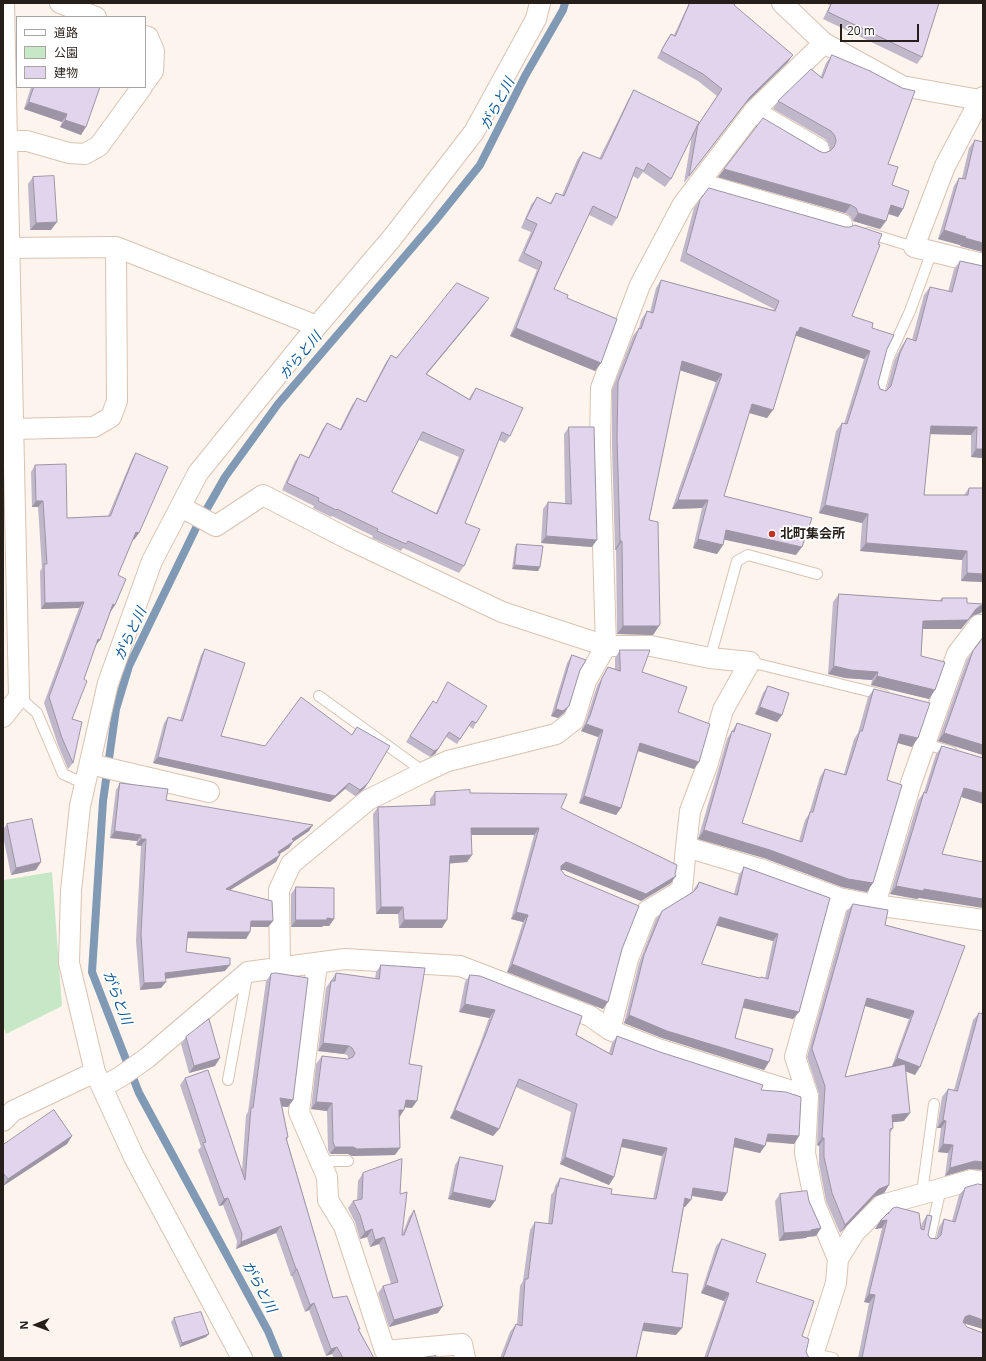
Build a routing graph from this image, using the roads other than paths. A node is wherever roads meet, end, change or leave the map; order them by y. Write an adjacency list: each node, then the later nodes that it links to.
1 (4, 3): 12 (street)
2 (60, 3): 5 (street)
3 (540, 3): 20 (street)
4 (782, 3): 7 (street)
5 (93, 16)
6 (146, 36): 8 (street)
7 (824, 43): 10 (street); 11 (street)
8 (146, 81)
9 (141, 88): 12 (street)
10 (982, 98): 18 (street)
11 (754, 110): 13 (street); 14 (street)
12 (7, 141): 17 (street)
13 (819, 149)
14 (699, 183): 15 (street); 26 (street)
15 (849, 226): 18 (lane)
16 (116, 247): 17 (street); 20 (street); 22 (street)
17 (6, 248): 22 (street)
18 (923, 249): 19 (street); 21 (lane)
19 (983, 264)
20 (317, 326): 23 (street)
21 (879, 393)
22 (13, 429): 30 (street)
23 (194, 514): 26 (street); 35 (street)
24 (817, 574): 27 (lane)
25 (983, 625): 33 (street)
26 (606, 646): 27 (street); 36 (street)
27 (710, 658): 28 (street)
28 (750, 662): 31 (lane); 39 (street)
29 (319, 696): 36 (lane)
30 (19, 697): 32 (street); 37 (lane)
31 (893, 697)
32 (3, 718)
33 (926, 744): 34 (lane); 41 (street)
34 (962, 755)
35 (90, 764): 37 (street); 38 (street)
36 (424, 772): 44 (street)
37 (85, 784): 47 (street)
38 (209, 792)
39 (686, 848): 40 (street); 46 (street)
40 (839, 898): 41 (street); 49 (street)
41 (875, 905): 42 (street)
42 (983, 920)
43 (317, 963): 44 (street); 46 (street); 52 (street)
44 (280, 968): 45 (street)
45 (248, 972): 47 (street); 48 (lane)
46 (610, 1030): 49 (street)
47 (99, 1080): 51 (street); 60 (street)
48 (228, 1080)
49 (808, 1096): 57 (street)
50 (934, 1104): 55 (lane)
51 (3, 1121)
52 (320, 1161): 53 (lane); 58 (street)
53 (348, 1161)
54 (983, 1182): 55 (street)
55 (932, 1191): 56 (lane); 57 (street)
56 (929, 1241)
57 (838, 1260): 59 (street)
58 (385, 1355): 61 (street)
59 (820, 1357)
60 (242, 1358)
61 (464, 1358)

